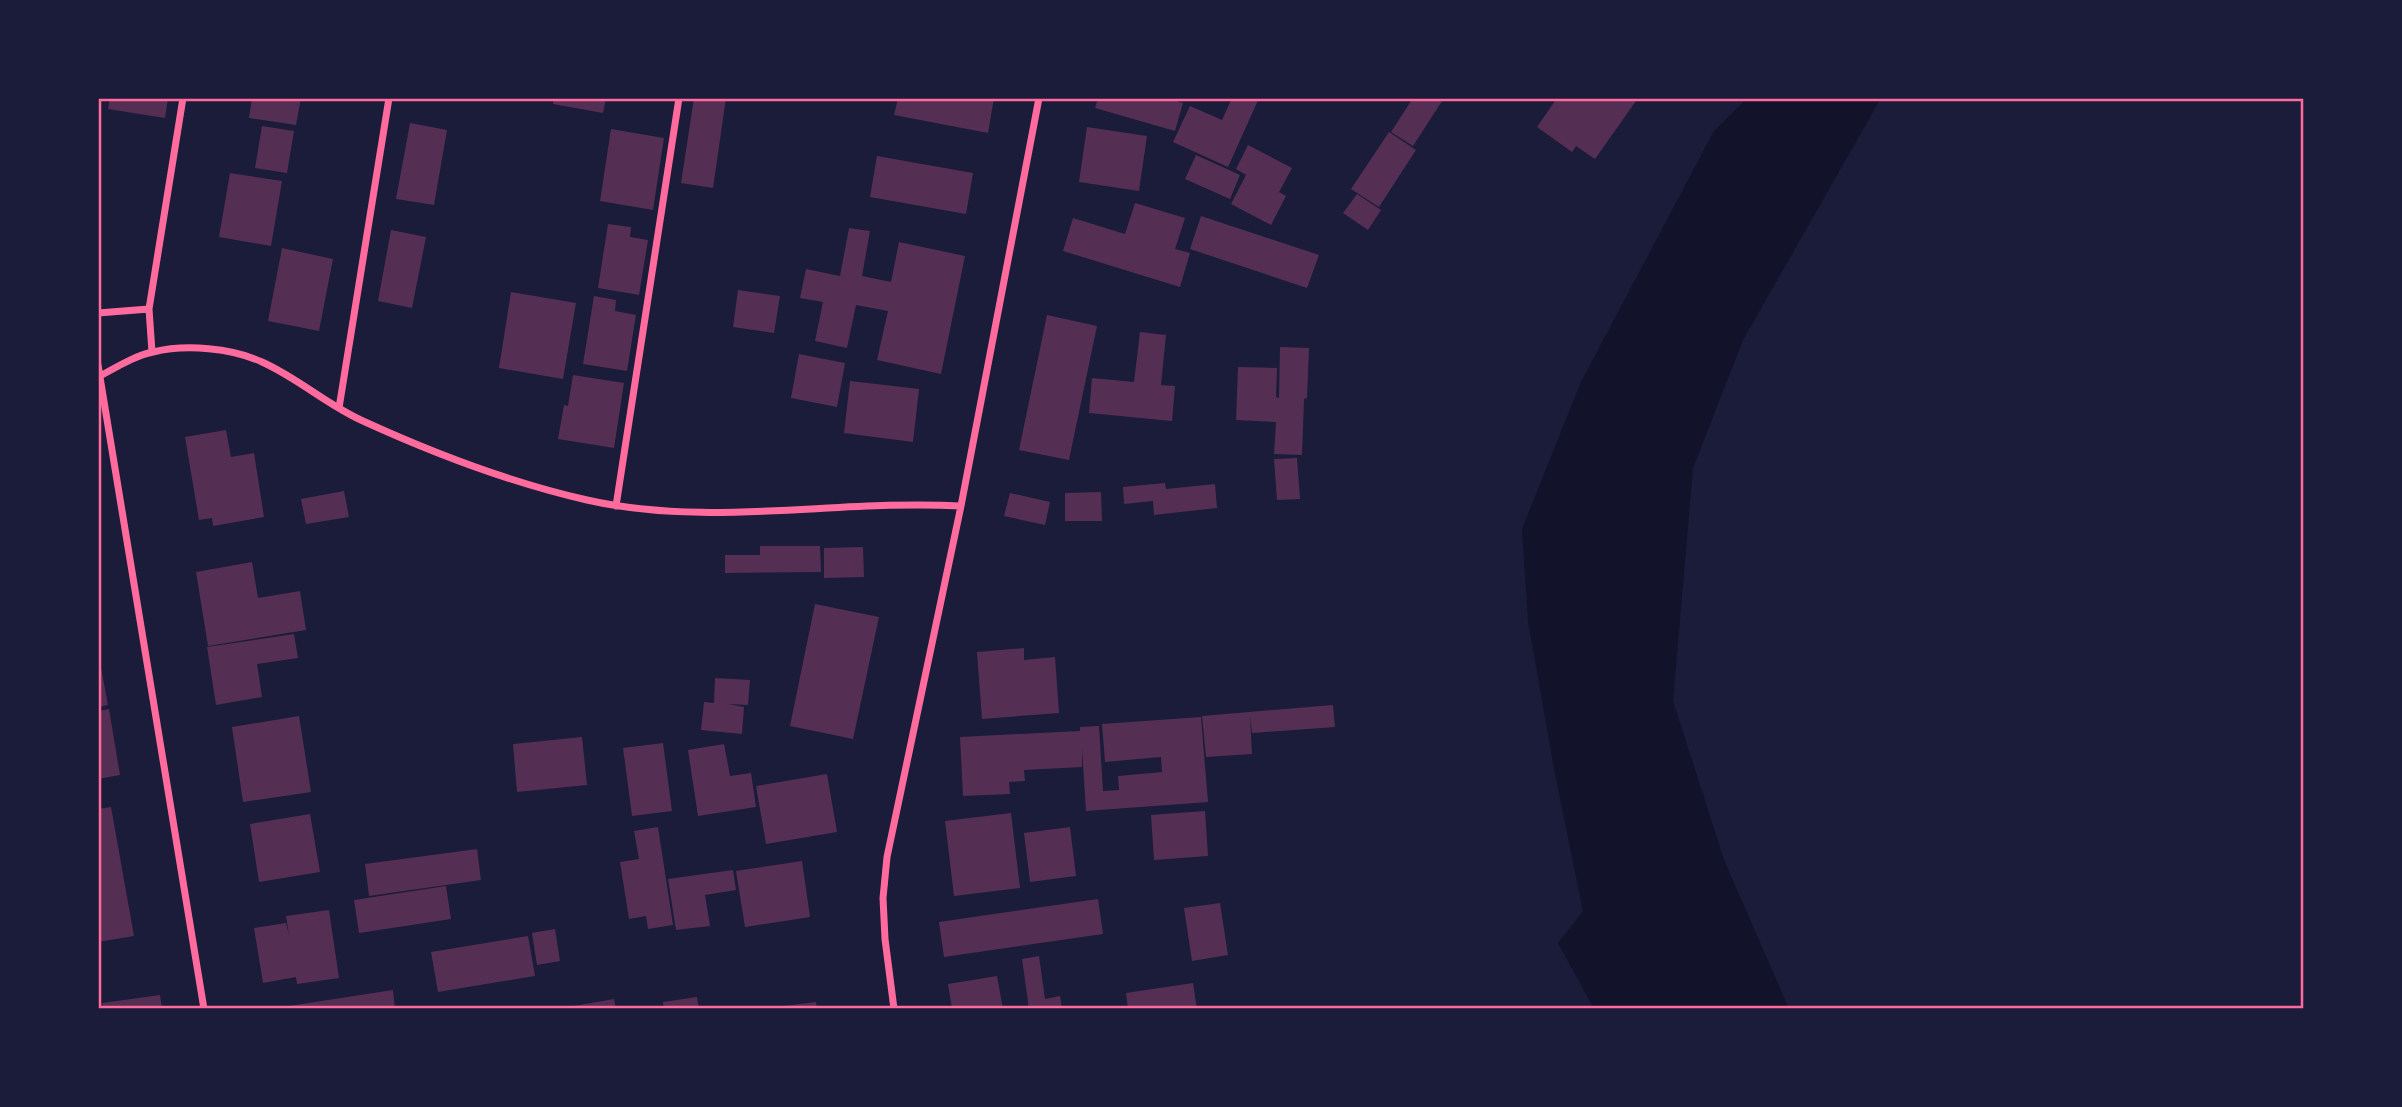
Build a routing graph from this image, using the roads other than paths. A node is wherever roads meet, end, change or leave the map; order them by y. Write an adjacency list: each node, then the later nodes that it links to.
1 (183, 98): 5 (street)
2 (389, 98): 10 (street)
3 (679, 98): 11 (street)
4 (1039, 98): 12 (street)
5 (149, 309): 6 (street); 7 (street)
6 (98, 313)
7 (152, 352): 9 (street); 10 (street)
8 (98, 365): 9 (street)
9 (100, 376): 13 (street)
10 (339, 408): 11 (street)
11 (616, 506): 12 (street)
12 (961, 506): 14 (street)
13 (204, 1009)
14 (894, 1009)

